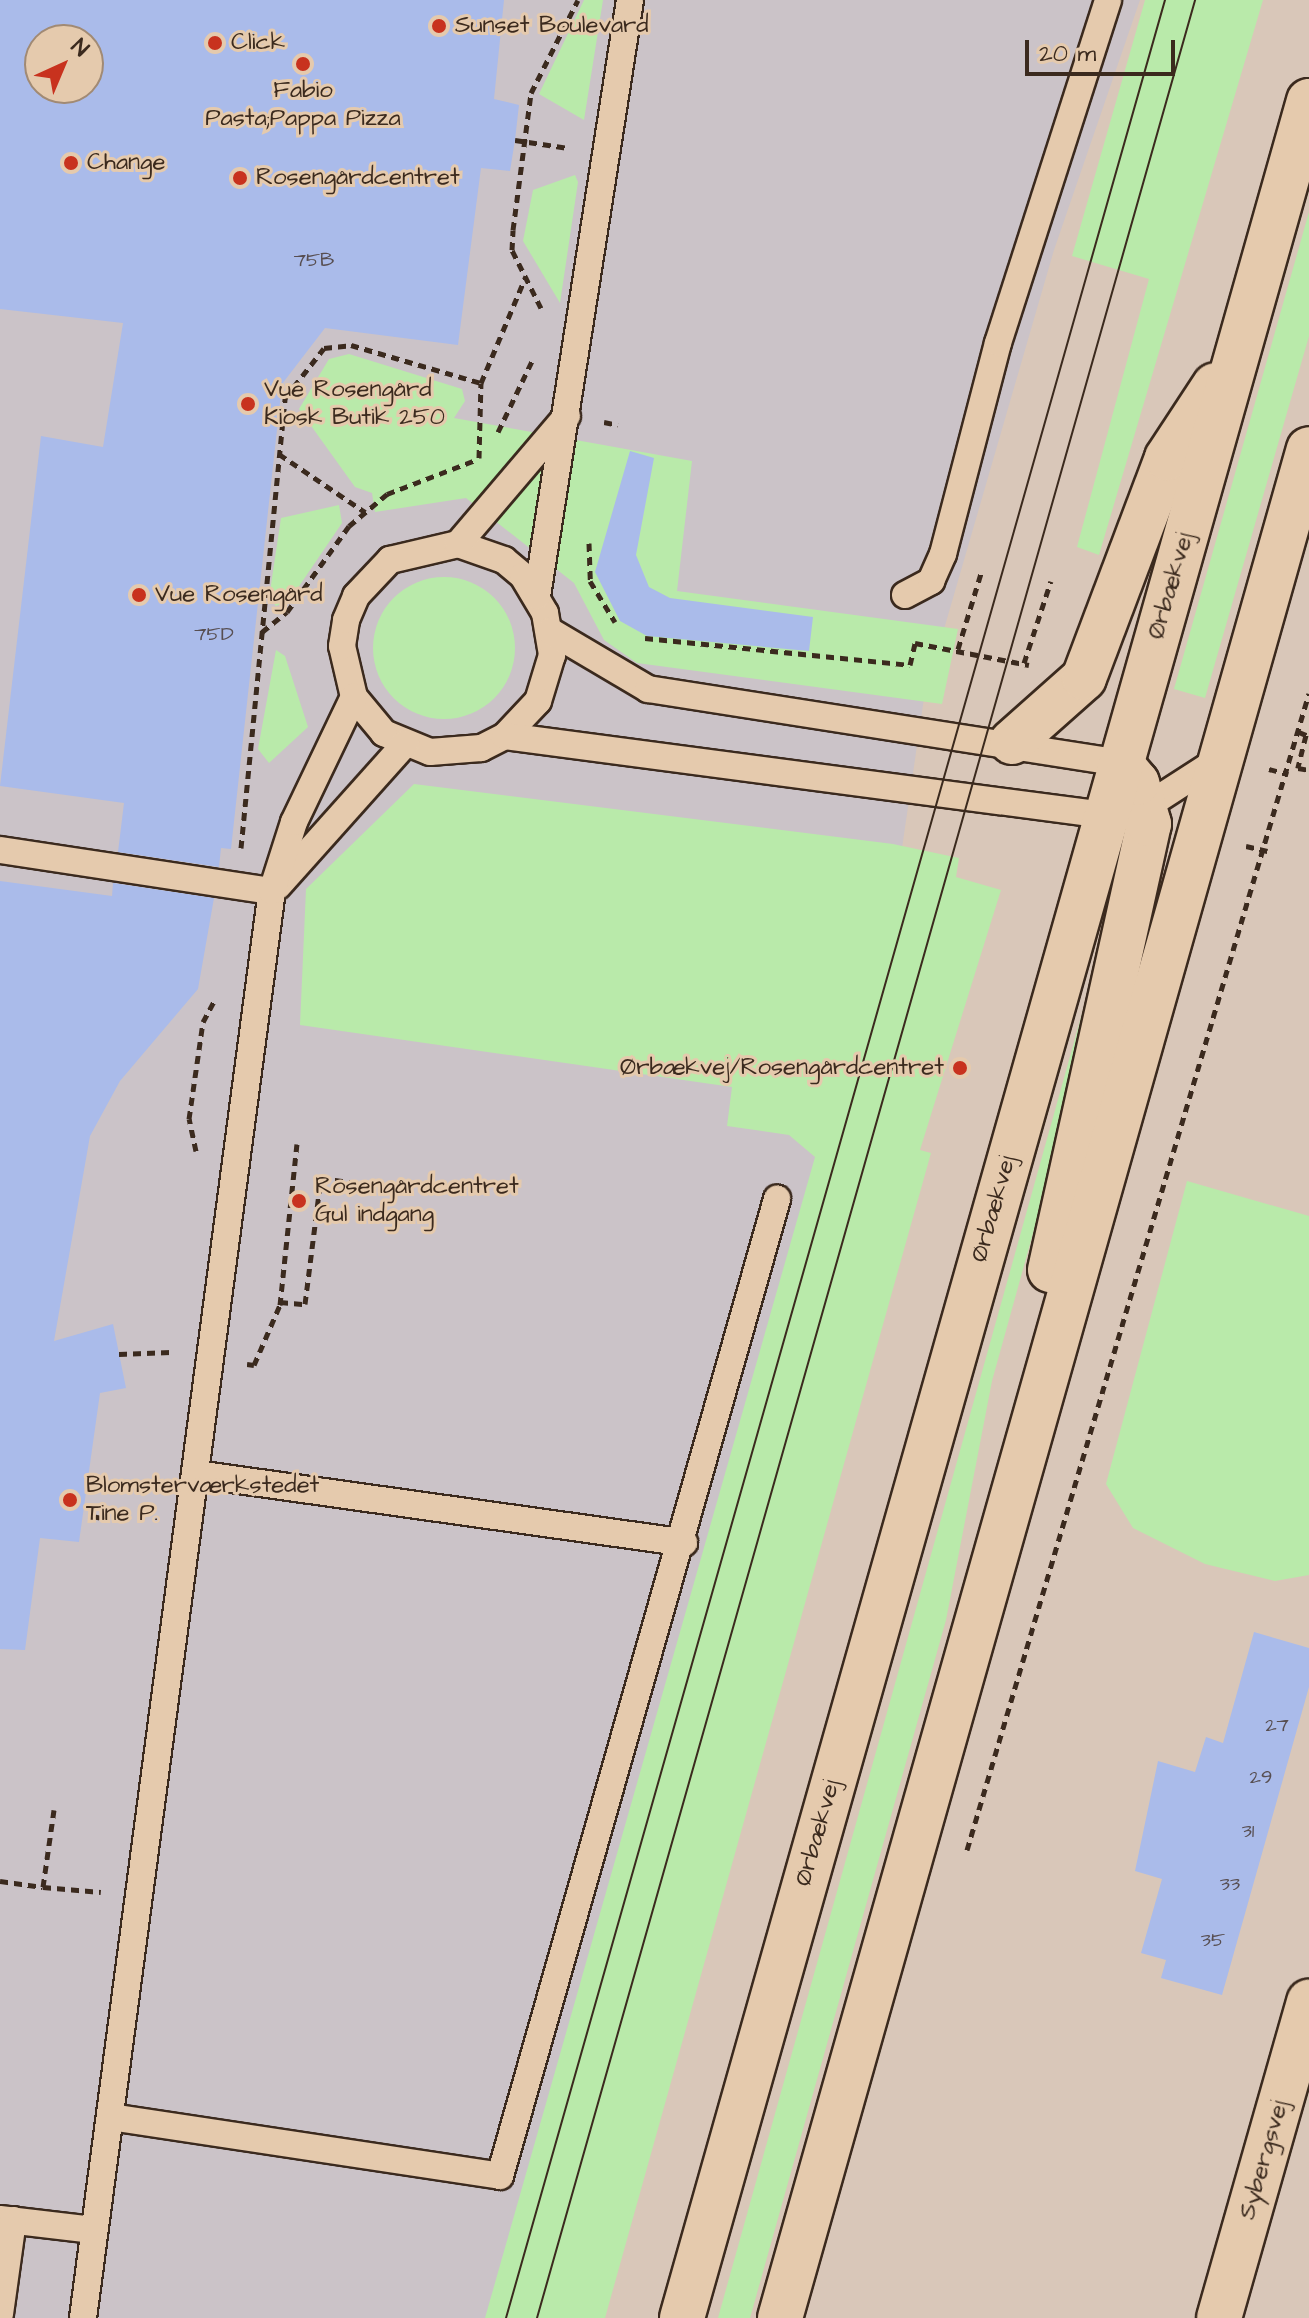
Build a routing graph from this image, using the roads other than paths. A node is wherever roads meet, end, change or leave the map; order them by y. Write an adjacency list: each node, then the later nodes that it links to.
1 (630, 0): 5 (lane)
2 (1108, 0): 8 (lane)
3 (1309, 101): 4 (main road, Ørbækvej)
4 (1241, 347): 13 (main road); 16 (main road, Ørbækvej)
5 (567, 416): 7 (lane); 9 (lane)
6 (1309, 449): 15 (main road)
7 (458, 544): 9 (lane); 11 (lane)
8 (905, 595)
9 (537, 596): 10 (lane)
10 (550, 631): 12 (lane); 13 (lane)
11 (354, 697): 14 (lane); 20 (lane)
12 (505, 736): 14 (lane); 18 (lane)
13 (1012, 742): 16 (lane)
14 (405, 744): 20 (lane)
15 (1221, 757): 17 (lane); 24 (main road)
16 (1120, 763): 17 (main road); 18 (main road, Ørbækvej)
17 (1147, 806): 18 (lane); 24 (main road)
18 (1104, 815): 32 (main road, Ørbækvej)
19 (0, 850): 20 (lane)
20 (272, 891): 22 (lane)
21 (777, 1199): 23 (lane)
22 (196, 1474): 23 (lane); 27 (lane)
23 (684, 1543): 27 (lane)
24 (996, 1559): 33 (main road)
25 (1309, 2002): 26 (main road, Sybergsvej)
26 (1300, 2072): 34 (main road, Sybergsvej)
27 (111, 2117): 29 (lane)
28 (6, 2219): 29 (lane); 30 (lane)
29 (93, 2230): 31 (lane)
30 (0, 2314)
31 (83, 2318)
32 (682, 2318)
33 (780, 2318)
34 (1219, 2318)

